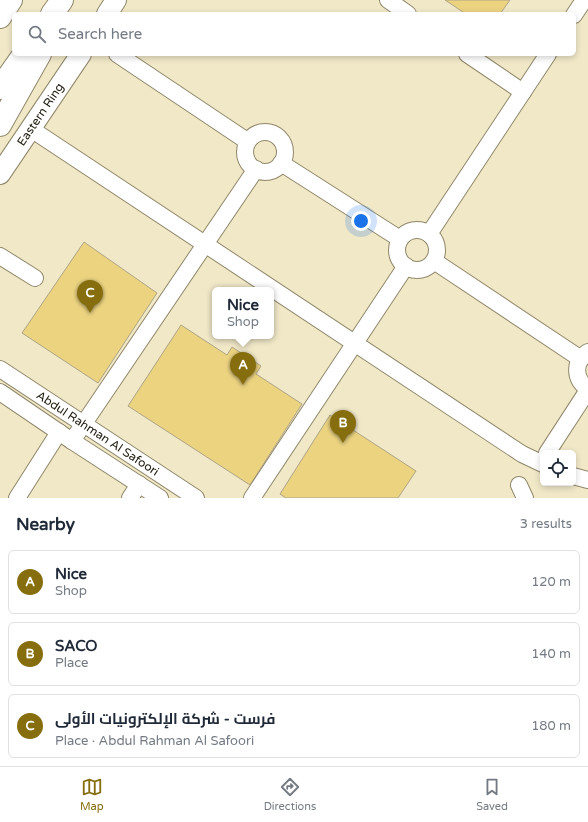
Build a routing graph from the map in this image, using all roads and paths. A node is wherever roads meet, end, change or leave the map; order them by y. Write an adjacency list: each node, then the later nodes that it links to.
1 (6, 0): 8 (highway)
2 (11, 0): 14 (highway)
3 (62, 0): 9 (highway)
4 (68, 0): 10 (highway)
5 (116, 0): 11 (main road)
6 (388, 0): 12 (street)
7 (584, 0): 13 (street)
8 (0, 7)
9 (53, 12)
10 (62, 12)
11 (108, 12)
12 (405, 12)
13 (576, 12)
14 (0, 17)
15 (23, 56): 21 (highway)
16 (39, 56): 23 (highway)
17 (80, 56): 24 (main road, Eastern Ring)
18 (120, 56): 25 (street)
19 (470, 56): 22 (street)
20 (547, 56): 22 (street)
21 (0, 88)
22 (523, 92): 29 (street)
23 (0, 125)
24 (31, 130): 28 (main road, Eastern Ring); 31 (street)
25 (247, 142): 26 (street); 27 (street)
26 (281, 163): 27 (street); 30 (street)
27 (256, 170): 31 (street)
28 (0, 174)
29 (429, 234): 30 (street); 33 (street)
30 (400, 239): 34 (street)
31 (205, 245): 36 (street); 43 (street)
32 (0, 256): 35 (street)
33 (434, 260): 34 (street); 39 (street)
34 (406, 266): 38 (street)
35 (35, 278)
36 (269, 287)
37 (274, 290): 38 (street)
38 (355, 343): 47 (street); 55 (street)
39 (584, 356): 41 (street)
40 (0, 369): 43 (street, Abdul Rahman Al Safoori)
41 (588, 389): 46 (street)
42 (0, 392): 44 (street, Abdul Rahman Al Safoori)
43 (84, 424): 45 (street); 54 (street, Abdul Rahman Al Safoori)
44 (59, 432): 45 (street, Abdul Rahman Al Safoori); 51 (street)
45 (72, 441): 50 (street, Abdul Rahman Al Safoori)
46 (549, 450)
47 (540, 459)
48 (576, 477): 49 (street)
49 (588, 480)
50 (139, 484): 52 (street); 53 (street, Abdul Rahman Al Safoori)
51 (17, 498)
52 (130, 498)
53 (160, 498)
54 (196, 498)
55 (252, 498)

